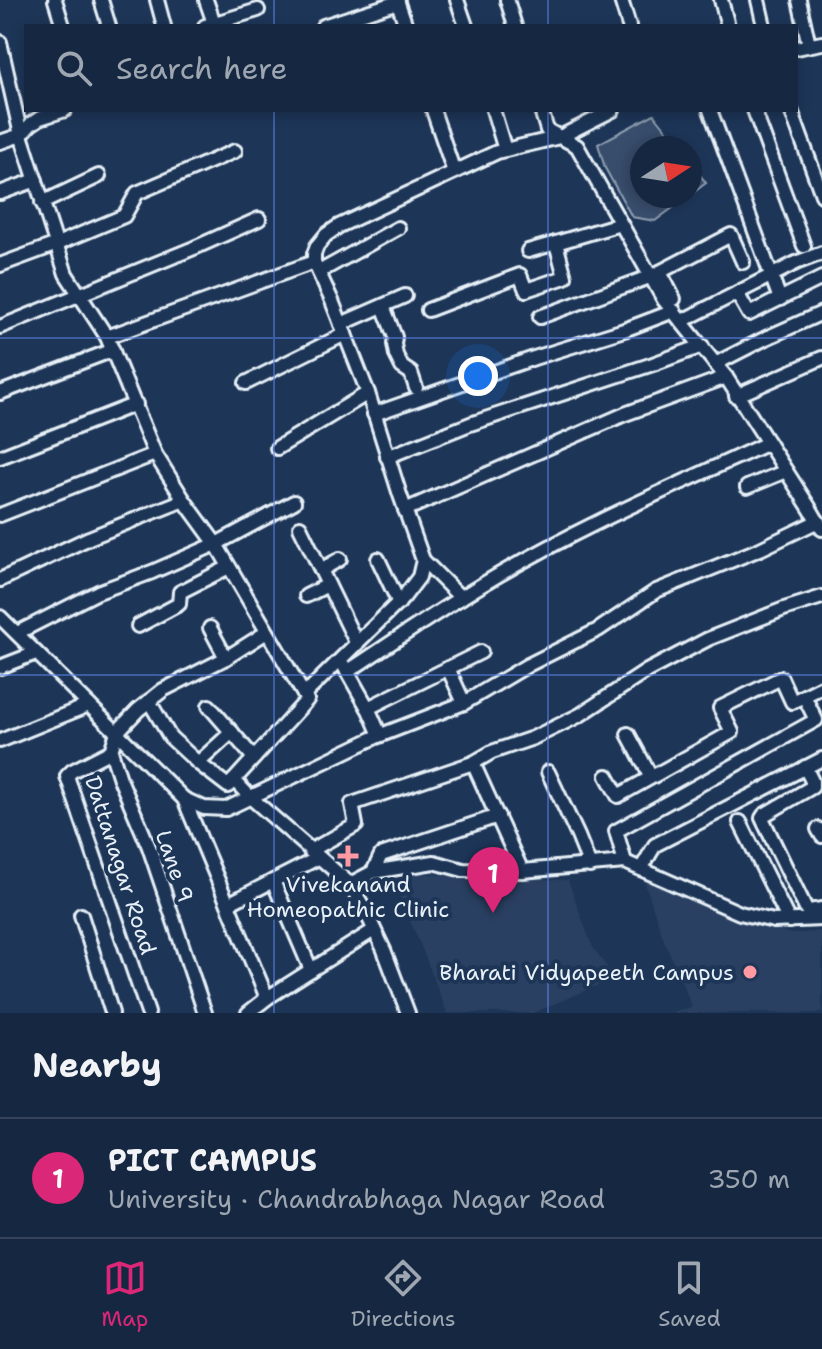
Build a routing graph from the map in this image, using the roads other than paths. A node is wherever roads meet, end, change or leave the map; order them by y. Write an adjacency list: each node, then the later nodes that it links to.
1 (55, 0): 13 (street)
2 (101, 0): 14 (street)
3 (157, 0): 15 (street)
4 (206, 0): 16 (street)
5 (457, 0): 20 (street)
6 (507, 0): 21 (street)
7 (621, 0): 22 (street)
8 (721, 0): 23 (street)
9 (758, 0): 24 (street)
10 (799, 0): 26 (street)
11 (398, 1): 18 (street); 19 (street)
12 (258, 10): 17 (street)
13 (62, 24)
14 (108, 24)
15 (163, 24)
16 (210, 24)
17 (213, 24)
18 (329, 24)
19 (405, 24)
20 (465, 24)
21 (514, 24)
22 (628, 24)
23 (727, 24)
24 (764, 24)
25 (0, 42): 35 (street)
26 (809, 45)
27 (59, 112): 35 (street)
28 (434, 112): 40 (street)
29 (494, 112): 38 (street)
30 (542, 112): 36 (street)
31 (609, 112): 36 (street)
32 (711, 112): 58 (street)
33 (755, 112): 51 (street)
34 (792, 112): 44 (street)
35 (21, 135): 37 (street); 42 (street)
36 (560, 137): 38 (street); 47 (street)
37 (0, 142)
38 (505, 150): 40 (street)
39 (235, 151): 50 (street)
40 (454, 172): 56 (street)
41 (99, 176): 45 (street)
42 (36, 180): 43 (street); 45 (street)
43 (0, 193)
44 (822, 195)
45 (42, 203): 50 (street)
46 (259, 219): 61 (street)
47 (620, 224): 49 (street); 57 (street)
48 (398, 228): 56 (street)
49 (556, 243): 52 (street); 65 (street)
50 (57, 244): 55 (street); 61 (street)
51 (804, 246)
52 (528, 251)
53 (822, 253): 58 (street)
54 (743, 262): 57 (street)
55 (0, 265)
56 (316, 267): 70 (street); 71 (street)
57 (656, 274): 66 (street); 68 (street)
58 (772, 275): 60 (street); 63 (street)
59 (822, 278): 63 (street)
60 (737, 293): 63 (street); 66 (street)
61 (80, 294): 69 (street); 71 (street)
62 (405, 296): 64 (street)
63 (780, 299)
64 (383, 306): 70 (street); 78 (street)
65 (428, 310)
66 (676, 310): 72 (street); 83 (street)
67 (822, 313): 75 (street)
68 (540, 317)
69 (0, 327)
70 (343, 329): 77 (street); 80 (street)
71 (107, 337): 73 (street)
72 (702, 346): 75 (street); 88 (street)
73 (113, 350): 79 (street); 82 (street)
74 (822, 358): 81 (street)
75 (715, 364): 76 (street)
76 (726, 377): 81 (street); 93 (street)
77 (246, 383)
78 (416, 388)
79 (0, 393)
80 (368, 393): 83 (street); 85 (street)
81 (736, 396): 84 (street)
82 (136, 404): 86 (street); 87 (street)
83 (374, 414): 88 (street)
84 (768, 443): 89 (street); 107 (street)
85 (277, 448)
86 (155, 454): 91 (street); 94 (street)
87 (0, 457)
88 (387, 457): 93 (street)
89 (786, 471): 90 (street); 95 (street)
90 (747, 487)
91 (184, 500): 97 (street); 103 (street)
92 (294, 502): 97 (street)
93 (405, 510): 100 (street)
94 (0, 515)
95 (820, 525): 125 (street)
96 (300, 527): 102 (street)
97 (216, 544): 101 (street); 113 (street)
98 (340, 559): 102 (street)
99 (378, 559): 108 (street)
100 (423, 560): 107 (street); 108 (street)
101 (229, 567): 110 (street); 112 (street)
102 (321, 570): 104 (street)
103 (0, 580)
104 (328, 585): 105 (street); 114 (street)
105 (306, 596)
106 (822, 597): 139 (street)
107 (461, 598): 118 (street)
108 (399, 603): 114 (street)
109 (0, 617): 113 (street)
110 (138, 626)
111 (210, 628): 117 (street)
112 (267, 632): 117 (street); 122 (street)
113 (17, 633): 116 (street)
114 (357, 644): 118 (street)
115 (481, 652): 120 (street)
116 (36, 653): 119 (street); 126 (street)
117 (226, 658): 124 (street)
118 (344, 666): 122 (street); 128 (street)
119 (0, 667)
120 (448, 668): 125 (street); 128 (street)
121 (822, 687): 123 (street)
122 (304, 695): 136 (street)
123 (804, 696): 129 (street); 143 (street)
124 (149, 701): 130 (street); 138 (street)
125 (464, 703): 133 (street)
126 (89, 705): 130 (street); 134 (street)
127 (209, 706): 131 (street)
128 (368, 708): 133 (street)
129 (819, 726): 150 (street)
130 (117, 732): 135 (street); 146 (street)
131 (232, 732): 136 (street); 138 (street)
132 (628, 734): 143 (street)
133 (380, 735): 145 (street)
134 (0, 741)
135 (111, 751): 166 (street, Dattanagar Road); 167 (street, Lane 9)
136 (254, 758): 144 (street)
137 (822, 759): 140 (street)
138 (198, 763): 144 (street)
139 (473, 763): 147 (street); 149 (street)
140 (805, 767): 152 (street); 158 (street)
141 (548, 772): 151 (street)
142 (607, 776): 143 (street)
143 (651, 777)
144 (234, 780): 145 (street)
145 (250, 797): 146 (street); 149 (street)
146 (184, 799): 157 (street)
147 (498, 816): 153 (street); 154 (street)
148 (740, 822): 161 (street)
149 (314, 854): 155 (street); 156 (street)
150 (625, 862): 151 (street); 152 (street)
151 (590, 866): 153 (street)
152 (641, 869): 161 (street)
153 (522, 871): 154 (street)
154 (373, 872): 156 (street)
155 (273, 881): 157 (street); 163 (street)
156 (350, 884): 162 (street)
157 (228, 904): 164 (street)
158 (822, 909)
159 (81, 915): 165 (street)
160 (822, 919): 161 (street)
161 (789, 921)
162 (374, 930): 163 (street); 169 (street)
163 (311, 970): 164 (street)
164 (267, 998): 168 (street)
165 (112, 1013)
166 (148, 1013)
167 (205, 1013)
168 (248, 1013)
169 (408, 1013)

